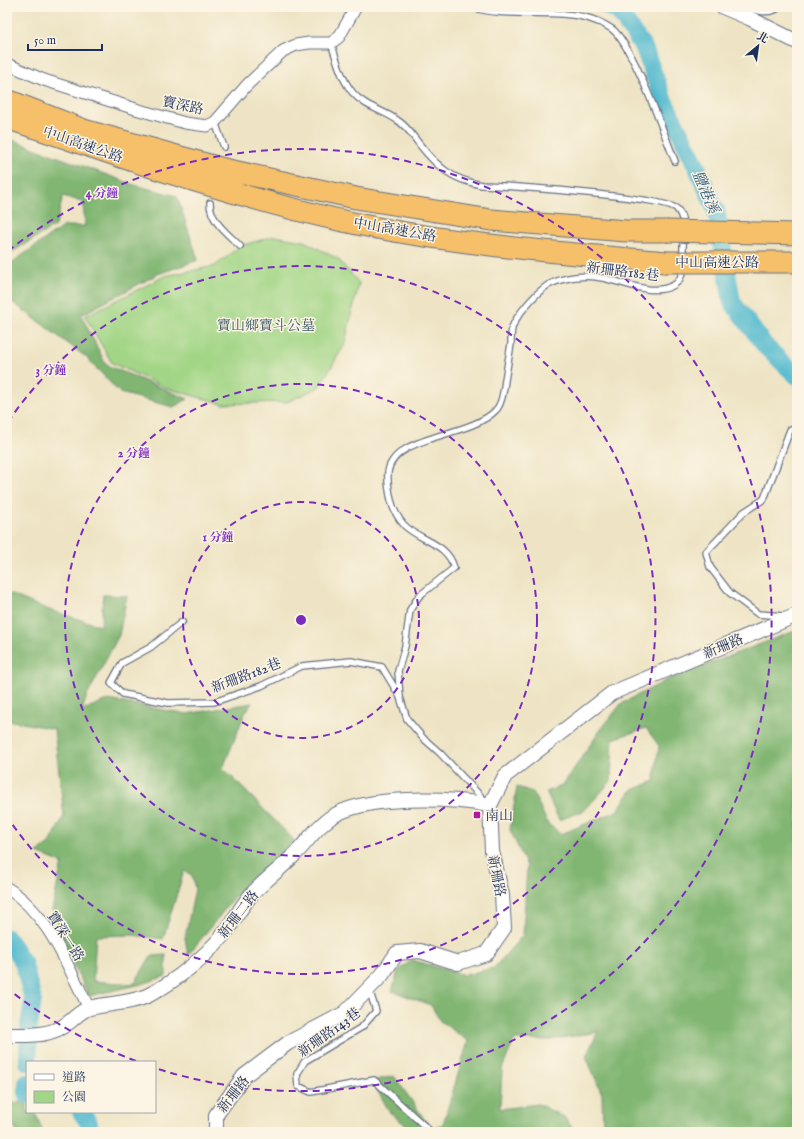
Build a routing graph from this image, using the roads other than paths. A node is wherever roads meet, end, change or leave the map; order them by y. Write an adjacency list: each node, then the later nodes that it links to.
1 (356, 7): 7 (street)
2 (472, 7): 13 (lane)
3 (723, 7): 6 (street)
4 (745, 7): 5 (lane)
5 (780, 7)
6 (797, 42)
7 (331, 43): 11 (street, 寶深路); 22 (lane, 新珊路182巷)
8 (7, 64): 11 (street, 寶深路)
9 (7, 100): 15 (highway, 中山高速公路, bridge)
10 (7, 118): 17 (highway, 中山高速公路, bridge)
11 (215, 122): 12 (lane)
12 (224, 148)
13 (675, 161)
14 (210, 203): 16 (lane)
15 (797, 234)
16 (240, 246)
17 (796, 262)
18 (790, 430): 19 (lane)
19 (797, 611)
20 (797, 615): 23 (street, 新珊路)
21 (182, 622): 22 (lane, 新珊路182巷)
22 (400, 697): 23 (lane, 新珊路182巷)
23 (490, 805): 25 (street, 新珊路); 26 (street, 新珊二路)
24 (7, 888): 26 (street, 寶深一路)
25 (369, 988): 28 (street, 新珊路); 29 (lane, 新珊路143巷)
26 (88, 1008): 27 (street, 新珊二路)
27 (13, 1035)
28 (216, 1132)
29 (431, 1132)

